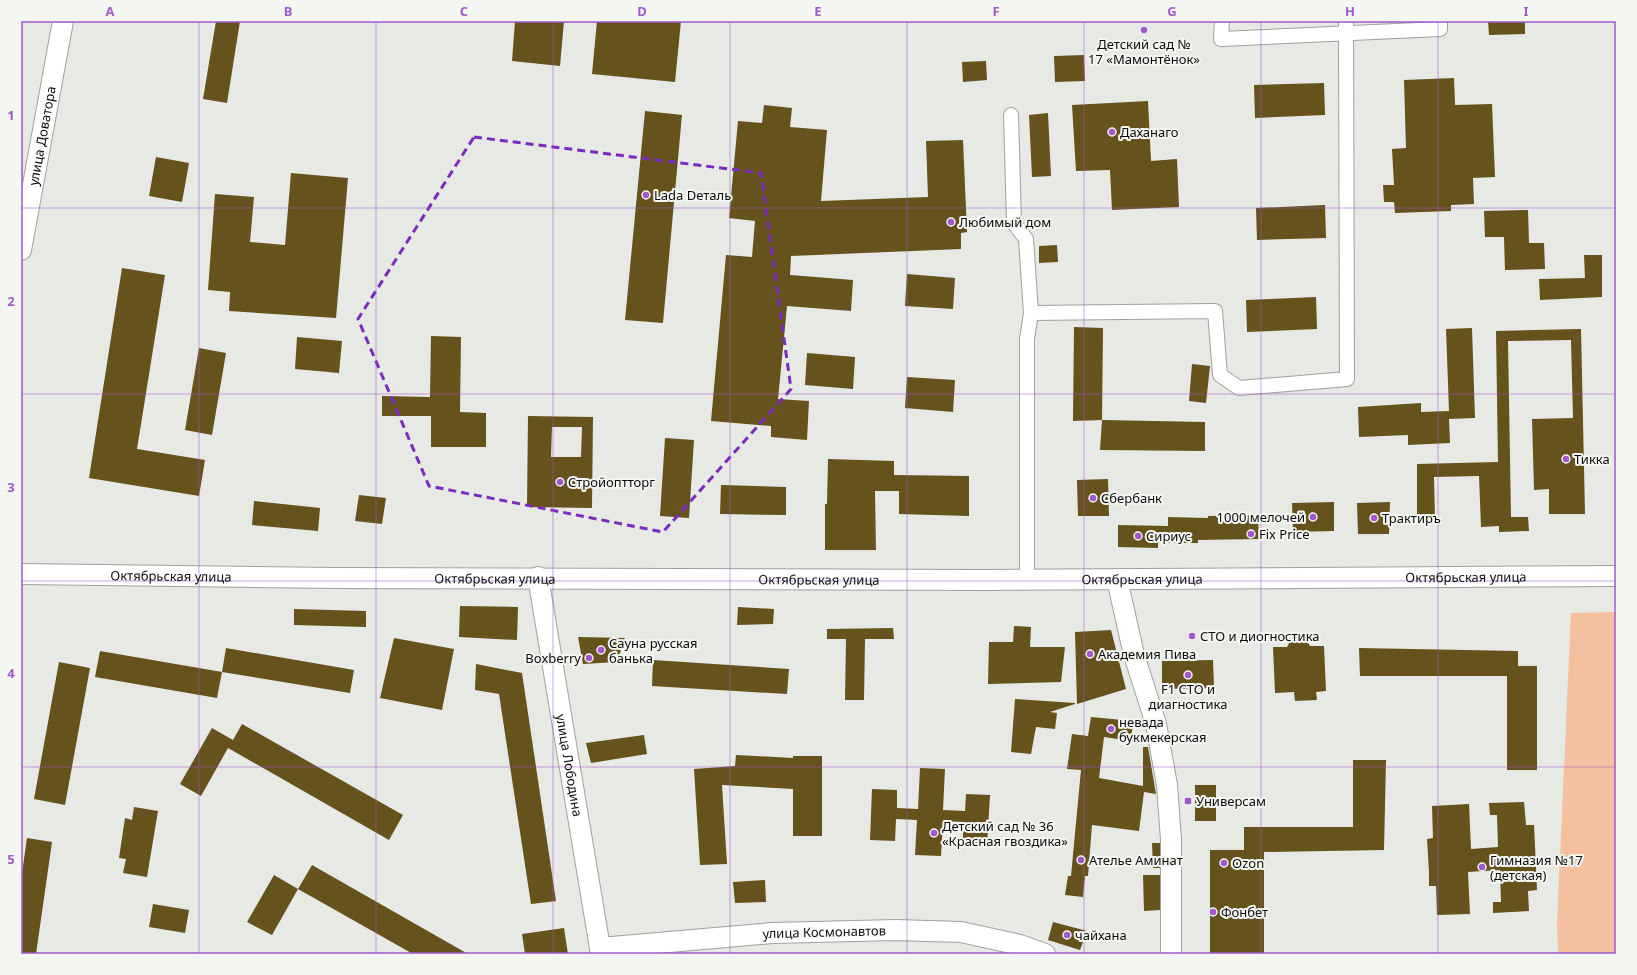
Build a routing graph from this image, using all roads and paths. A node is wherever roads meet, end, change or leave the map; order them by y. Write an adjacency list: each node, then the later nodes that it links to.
1 (63, 21): 6 (main road, улица Доватора)
2 (1222, 21): 4 (street)
3 (1440, 21): 4 (street)
4 (1346, 27): 7 (street)
5 (1011, 115): 7 (street)
6 (21, 250)
7 (1031, 313): 10 (street)
8 (21, 574): 11 (main road, Октябрьская улица)
9 (1616, 576): 12 (main road, Октябрьская улица)
10 (1027, 578): 11 (main road, Октябрьская улица); 12 (main road, Октябрьская улица)
11 (540, 583): 12 (main road, Октябрьская улица); 13 (main road, Октябрьская улица); 15 (main road, улица Лободина)
12 (1118, 583): 14 (main road, Октябрьская улица); 17 (main road)
13 (21, 584)
14 (1616, 584)
15 (601, 951): 16 (main road, улица Космонавтов)
16 (1045, 954)
17 (1171, 954)

